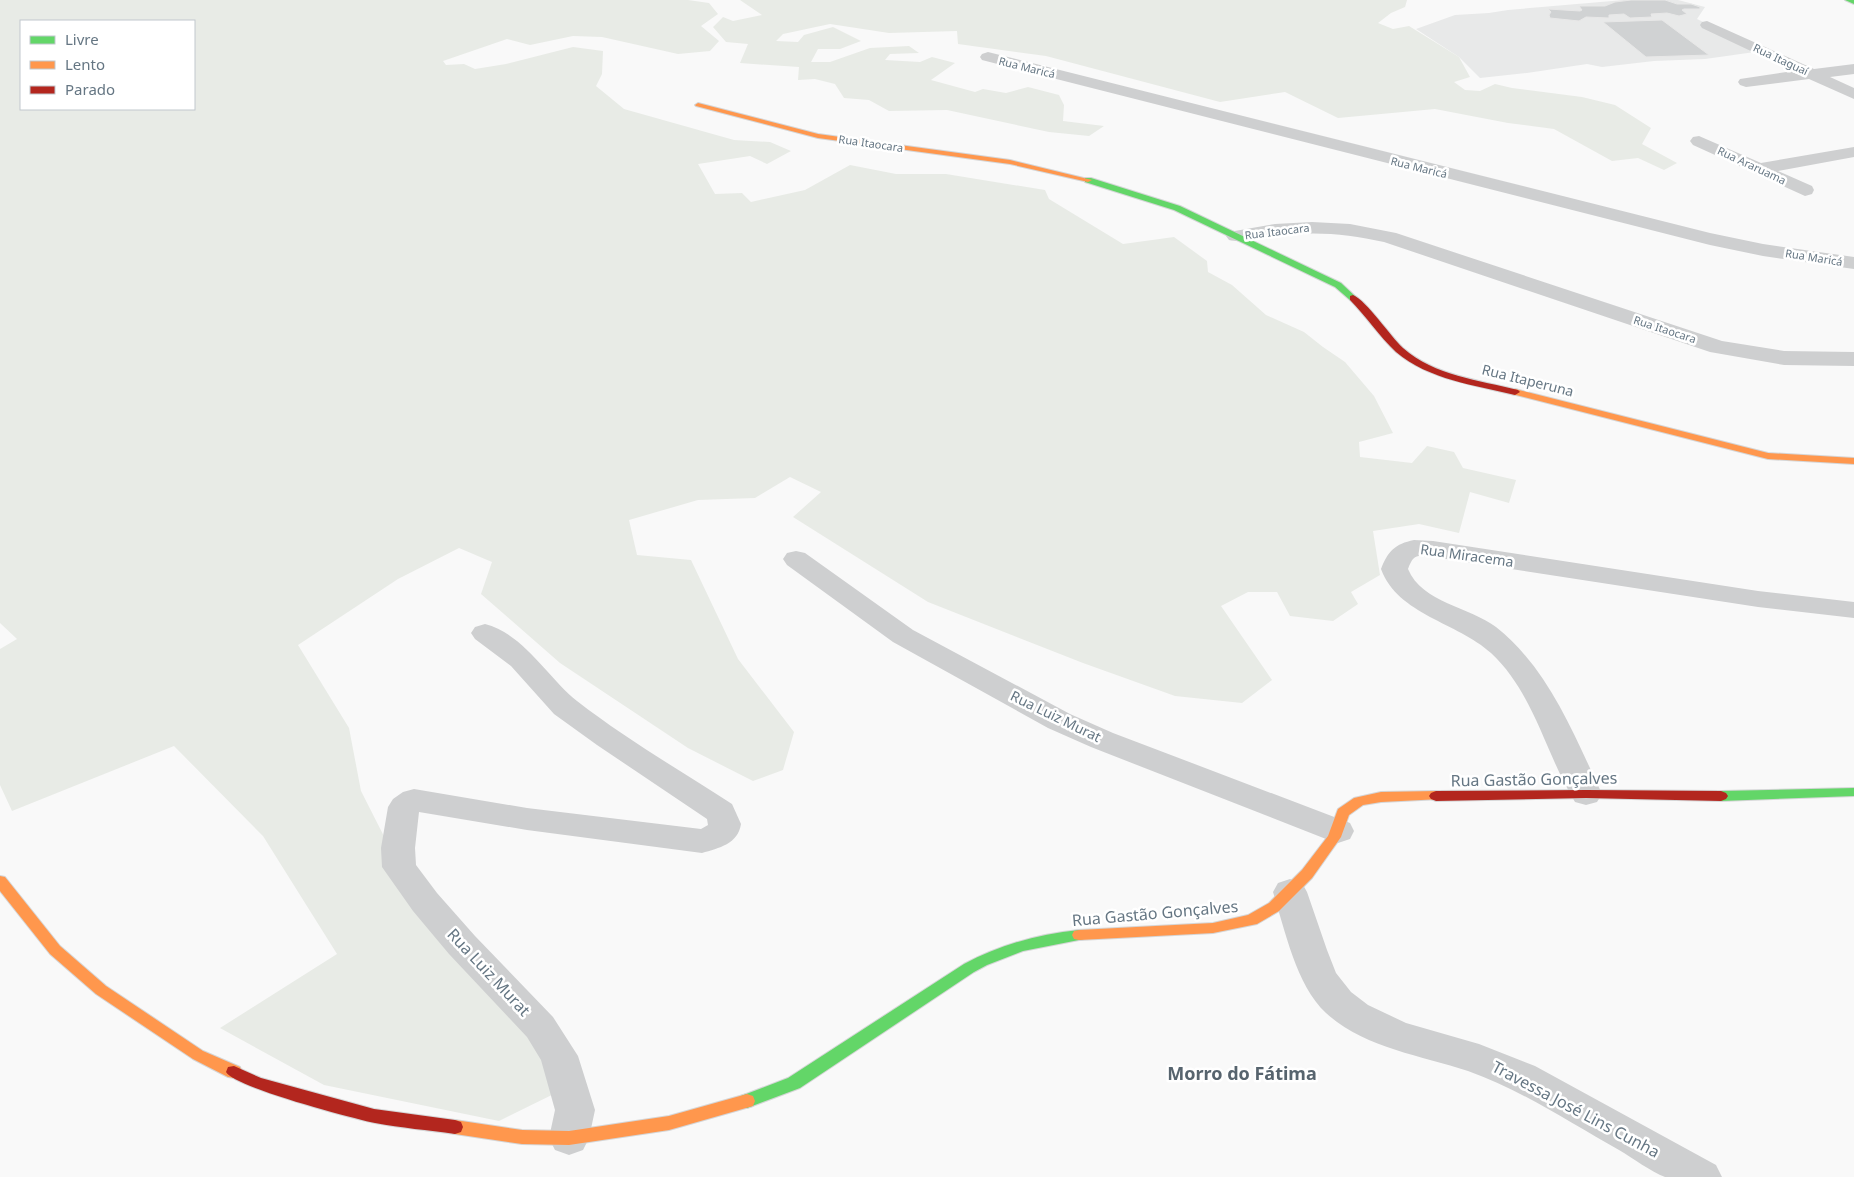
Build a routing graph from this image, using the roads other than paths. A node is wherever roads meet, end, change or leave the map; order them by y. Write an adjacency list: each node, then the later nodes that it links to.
1 (1848, 0): 2 (street)
2 (1854, 2)
3 (1707, 25): 6 (street, Rua Itaguaí)
4 (988, 57): 14 (street, Rua Maricá)
5 (1854, 69): 6 (street)
6 (1813, 74): 7 (street, Rua Itaguaí); 7 (street)
7 (1847, 90)
8 (698, 105): 13 (street, Rua Itaocara)
9 (1699, 141): 11 (street, Rua Araruama)
10 (1854, 152): 11 (street)
11 (1762, 168): 12 (street, Rua Araruama)
12 (1805, 190)
13 (1236, 236): 15 (street, Rua Itaocara); 16 (street, Rua Itaperuna)
14 (1854, 263)
15 (1854, 359)
16 (1854, 461)
17 (796, 558): 22 (street, Rua Luiz Murat)
18 (1854, 610): 21 (street, Rua Miracema)
19 (486, 633): 25 (street, Rua Luiz Murat)
20 (1854, 792): 21 (street, Rua Gastão Gonçalves)
21 (1586, 794): 22 (street, Rua Gastão Gonçalves)
22 (1338, 830): 24 (street, Rua Gastão Gonçalves)
23 (0, 881): 25 (street)
24 (1290, 892): 25 (street, Rua Gastão Gonçalves); 26 (street, Travessa José Lins Cunha)
25 (570, 1138)
26 (1702, 1177)

